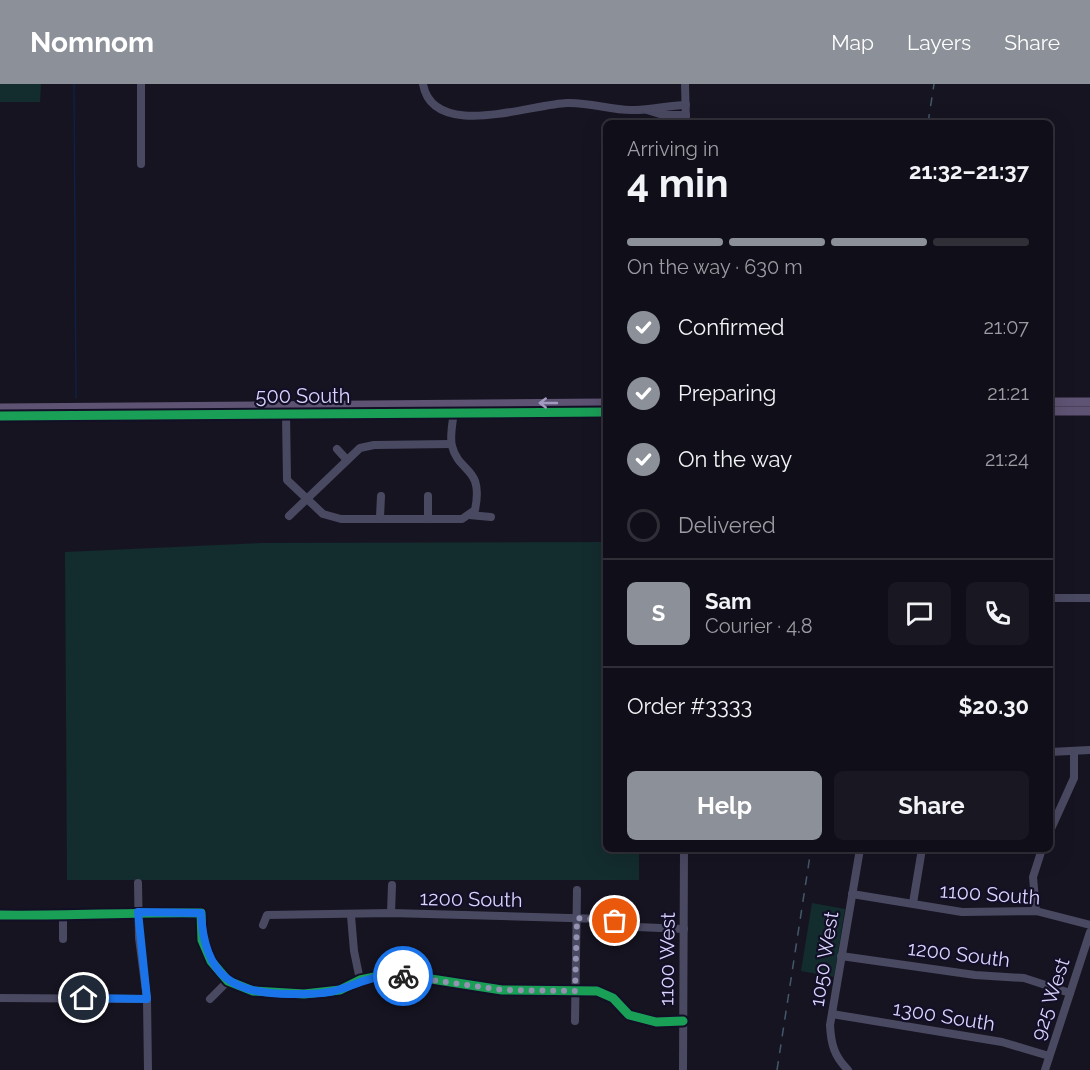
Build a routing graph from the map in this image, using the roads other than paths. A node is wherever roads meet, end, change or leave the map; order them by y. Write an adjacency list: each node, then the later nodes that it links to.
1 (141, 84): 7 (street)
2 (423, 84): 5 (street)
3 (685, 84): 4 (street)
4 (686, 105): 5 (street); 6 (street)
5 (647, 110): 6 (street)
6 (686, 119)
7 (141, 164)
8 (1053, 402): 9 (main road)
9 (1090, 402)
10 (603, 403): 12 (main road, 500 South, one-way to 12)
11 (0, 408): 12 (main road, 500 South)
12 (454, 408): 15 (main road, 500 South); 16 (main road, 500 South); 18 (street)
13 (1053, 411): 14 (main road)
14 (1090, 411)
15 (603, 412)
16 (286, 414): 17 (main road, 500 South); 23 (street)
17 (0, 416)
18 (451, 444): 20 (street); 24 (street)
19 (337, 449): 20 (street)
20 (347, 460): 23 (street)
21 (428, 495): 28 (street)
22 (381, 496): 26 (street)
23 (307, 500): 25 (street); 26 (street)
24 (469, 515): 27 (street); 28 (street)
25 (289, 516)
26 (380, 517): 28 (street)
27 (491, 517)
28 (428, 518)
29 (1053, 598): 30 (street)
30 (1090, 598)
31 (1090, 750): 33 (street)
32 (1053, 752): 33 (street)
33 (1074, 752): 34 (street)
34 (1053, 824)
35 (684, 852): 53 (street, 1100 West)
36 (859, 852): 42 (street, 1050 West)
37 (922, 852): 43 (street)
38 (1041, 852): 44 (street)
39 (138, 882): 45 (street)
40 (392, 885): 46 (street)
41 (577, 890): 50 (street)
42 (852, 894): 43 (street, 1100 South); 56 (street, 1050 West)
43 (913, 903): 44 (street, 1100 South)
44 (1036, 911): 52 (street, 1100 South)
45 (138, 912): 48 (street); 58 (street); 62 (street)
46 (391, 914): 49 (street, 1200 South); 50 (street, 1200 South)
47 (0, 915): 48 (street)
48 (63, 916): 55 (street)
49 (351, 916): 51 (street, 1200 South); 57 (street)
50 (577, 918): 53 (street, 1200 South); 59 (street)
51 (263, 925)
52 (1090, 926)
53 (684, 929): 66 (street, 1100 West)
54 (1089, 935): 60 (street, 925 West)
55 (63, 939)
56 (841, 956): 60 (street, 1200 South); 64 (street, 1050 West)
57 (360, 980): 58 (street); 59 (street)
58 (228, 981): 63 (street)
59 (575, 991): 65 (street); 66 (street)
60 (1070, 993): 67 (street, 925 West)
61 (0, 998): 62 (street)
62 (147, 999): 68 (street)
63 (210, 999)
64 (832, 1014): 67 (street, 1300 South); 70 (street, 1050 West)
65 (575, 1021)
66 (682, 1021): 69 (street, 1100 West)
67 (1049, 1056): 71 (street, 925 West)
68 (148, 1070)
69 (683, 1070)
70 (848, 1070)
71 (1045, 1070)

